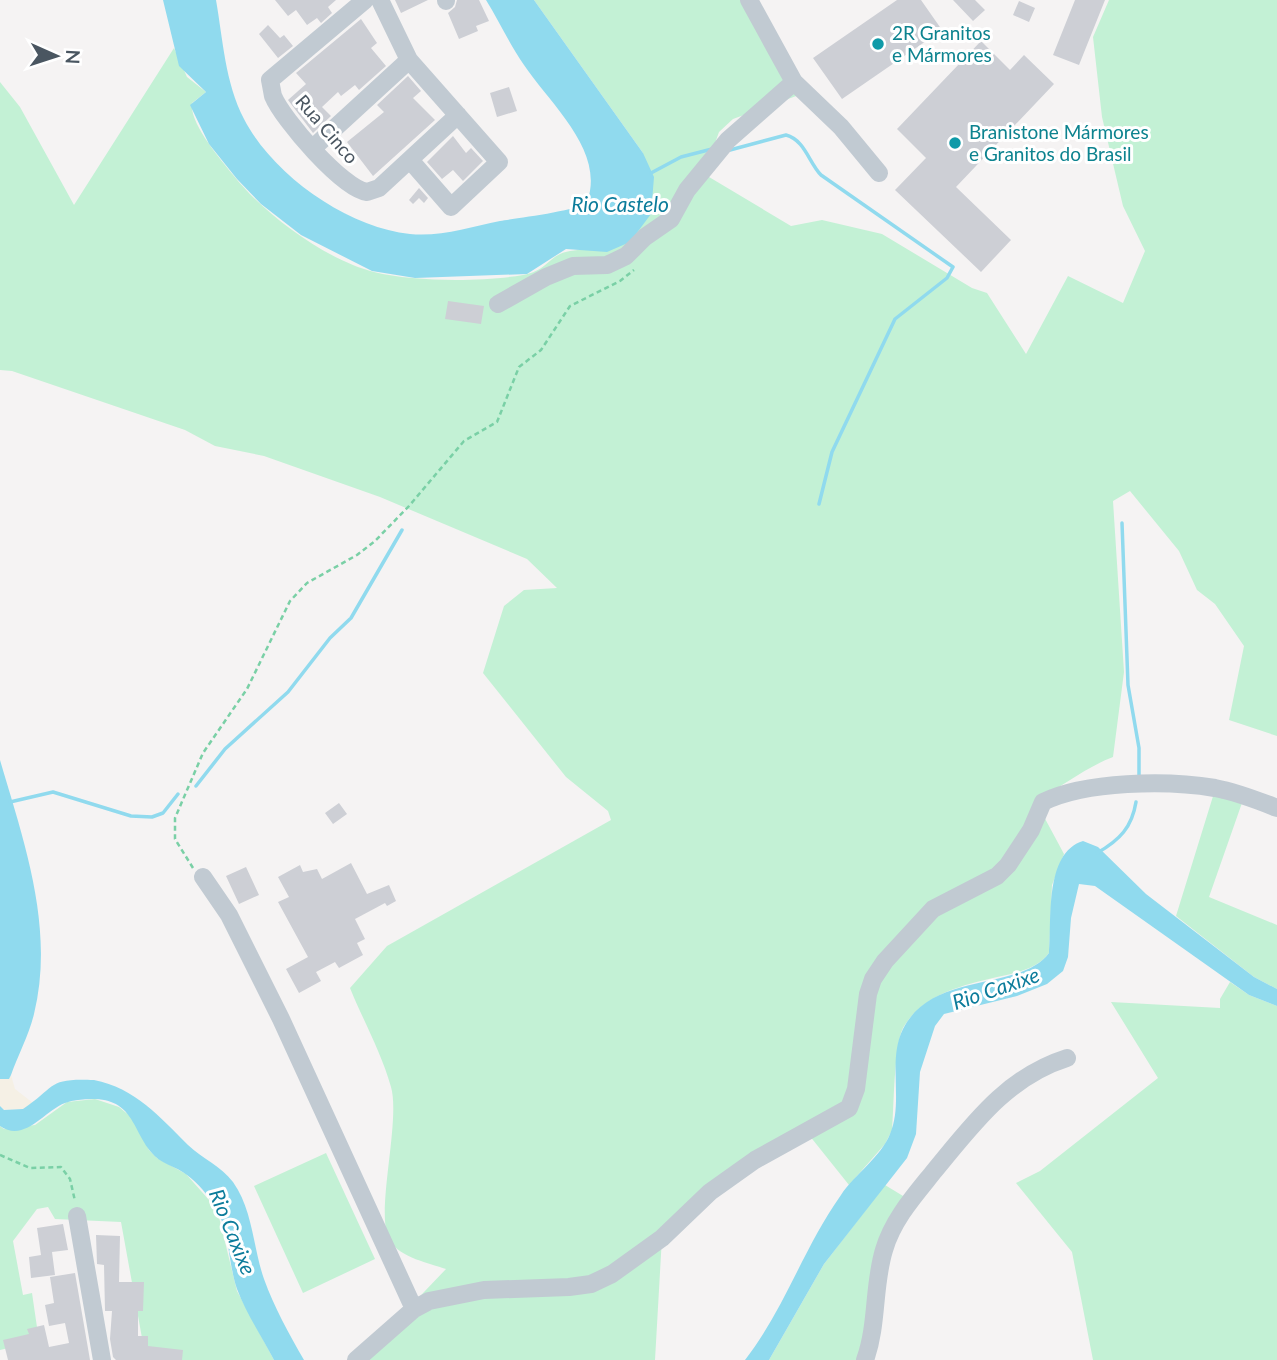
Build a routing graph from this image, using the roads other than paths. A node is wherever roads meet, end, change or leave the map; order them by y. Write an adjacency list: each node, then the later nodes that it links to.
1 (365, 0): 7 (street, Rua Cinco)
2 (380, 0): 4 (street)
3 (749, 0): 5 (street)
4 (409, 60): 6 (street); 7 (street)
5 (794, 82): 9 (street); 10 (street)
6 (458, 114): 8 (street); 8 (street)
7 (313, 148): 8 (street, Rua Cinco)
8 (411, 160)
9 (879, 173)
10 (498, 304)
11 (1277, 808): 15 (street)
12 (202, 877): 15 (street)
13 (1067, 1058): 18 (street)
14 (77, 1216): 16 (street)
15 (414, 1309): 17 (street)
16 (102, 1360)
17 (356, 1360)
18 (865, 1360)

